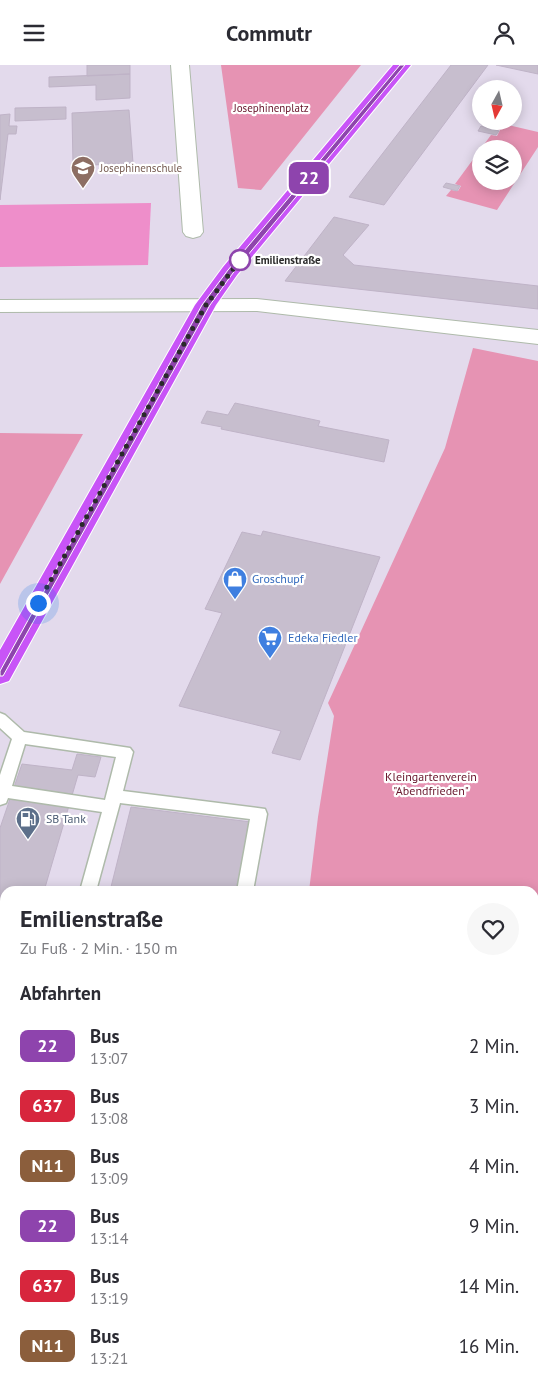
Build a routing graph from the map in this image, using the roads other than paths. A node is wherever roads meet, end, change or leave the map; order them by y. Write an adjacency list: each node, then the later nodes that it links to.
1 (180, 65): 3 (street)
2 (402, 65): 5 (main road)
3 (193, 232)
4 (0, 305): 5 (street)
5 (206, 305): 6 (street); 7 (main road)
6 (538, 337)
7 (0, 674)
8 (0, 719): 9 (lane)
9 (20, 737): 10 (lane); 11 (lane)
10 (1, 795): 11 (lane)
11 (112, 801): 12 (lane); 13 (lane)
12 (89, 886)
13 (245, 886)

